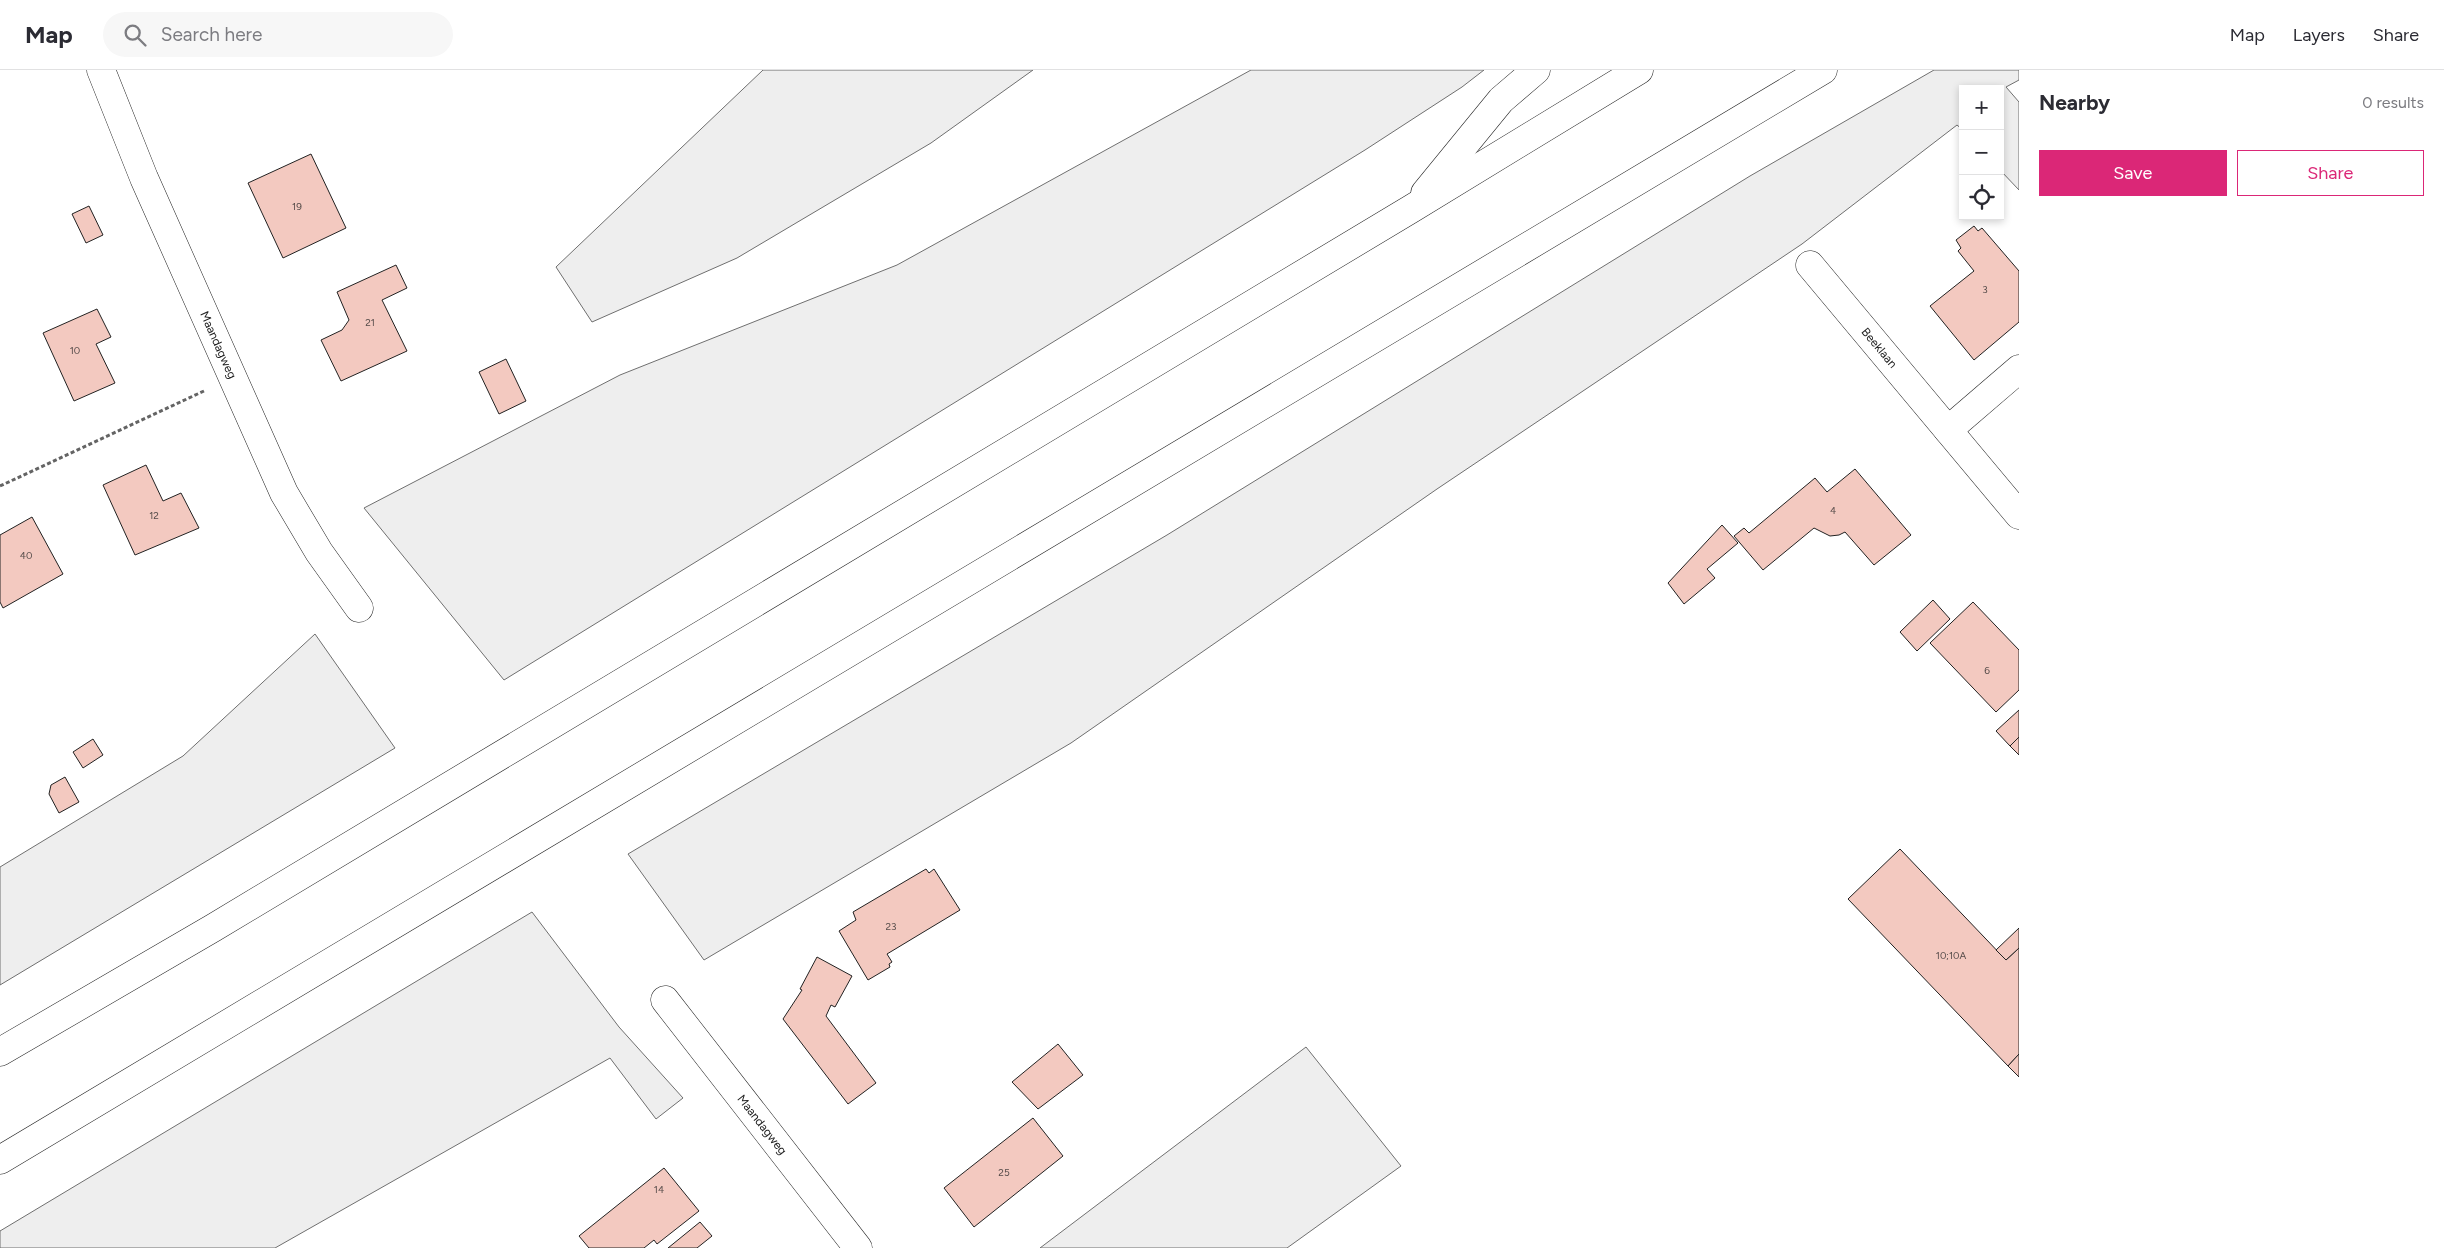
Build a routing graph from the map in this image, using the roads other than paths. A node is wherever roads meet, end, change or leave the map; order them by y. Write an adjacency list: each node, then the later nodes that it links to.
1 (101, 70): 10 (main road, Maandagweg)
2 (1536, 70): 5 (main road)
3 (1639, 70): 5 (main road)
4 (1823, 70): 13 (main road)
5 (1411, 209): 12 (main road)
6 (1810, 265): 8 (main road, Beeklaan)
7 (2019, 369): 8 (main road)
8 (1948, 430): 9 (main road, Beeklaan)
9 (2019, 515)
10 (359, 608)
11 (666, 1000): 14 (main road, Maandagweg)
12 (0, 1052)
13 (0, 1160)
14 (858, 1248)

